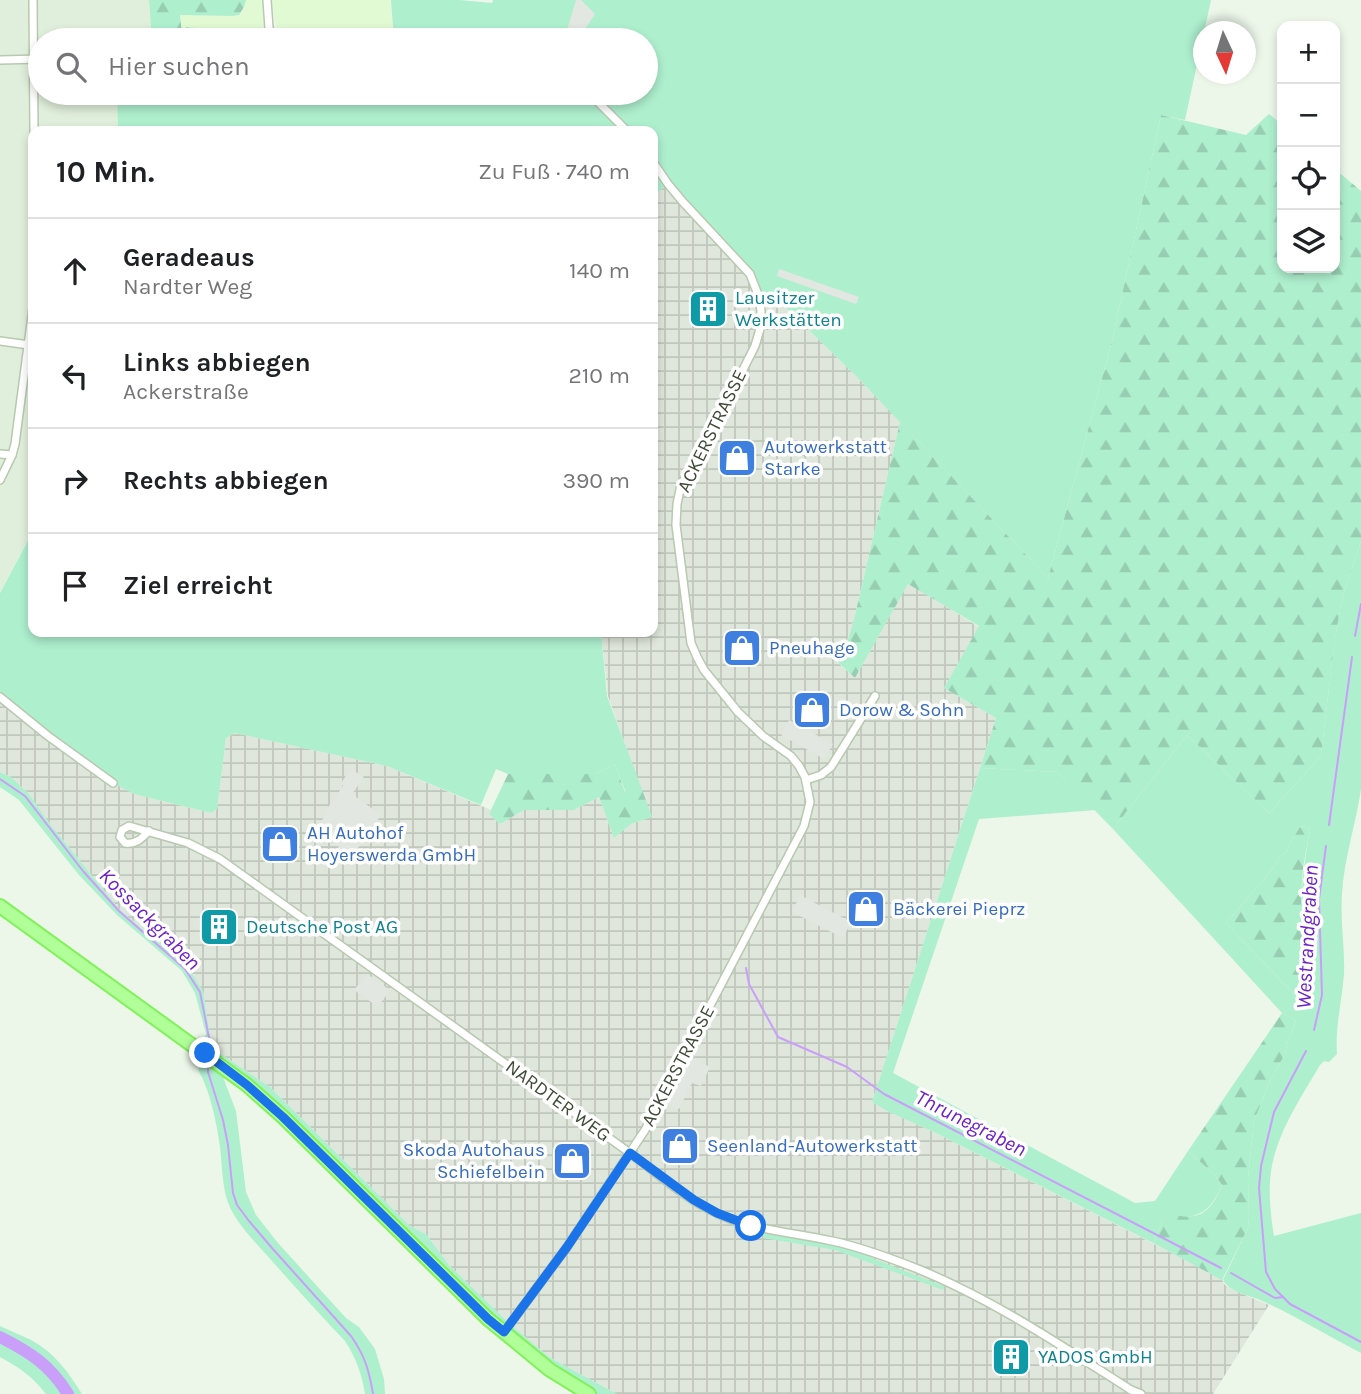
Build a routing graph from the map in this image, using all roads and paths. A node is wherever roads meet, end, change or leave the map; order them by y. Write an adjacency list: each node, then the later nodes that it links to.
1 (33, 0): 3 (street)
2 (267, 0): 4 (street)
3 (34, 28)
4 (270, 28)
5 (28, 59): 6 (street)
6 (0, 60)
7 (35, 105): 9 (street)
8 (601, 105): 10 (street)
9 (34, 126)
10 (621, 126)
11 (658, 169): 20 (street, ACKERSTRASSE)
12 (0, 341): 13 (street)
13 (28, 345)
14 (28, 352): 16 (street)
15 (0, 454): 16 (street)
16 (12, 455): 17 (street)
17 (0, 480)
18 (875, 696): 20 (street)
19 (0, 697): 21 (street)
20 (806, 780): 24 (street, ACKERSTRASSE)
21 (114, 783)
22 (149, 831): 24 (street, NARDTER WEG)
23 (0, 906): 25 (main road)
24 (630, 1153): 25 (street, ACKERSTRASSE); 26 (street, NARDTER WEG)
25 (504, 1332): 27 (main road)
26 (1130, 1392): 28 (street, NARDTER WEG)
27 (589, 1394)
28 (1141, 1394)

